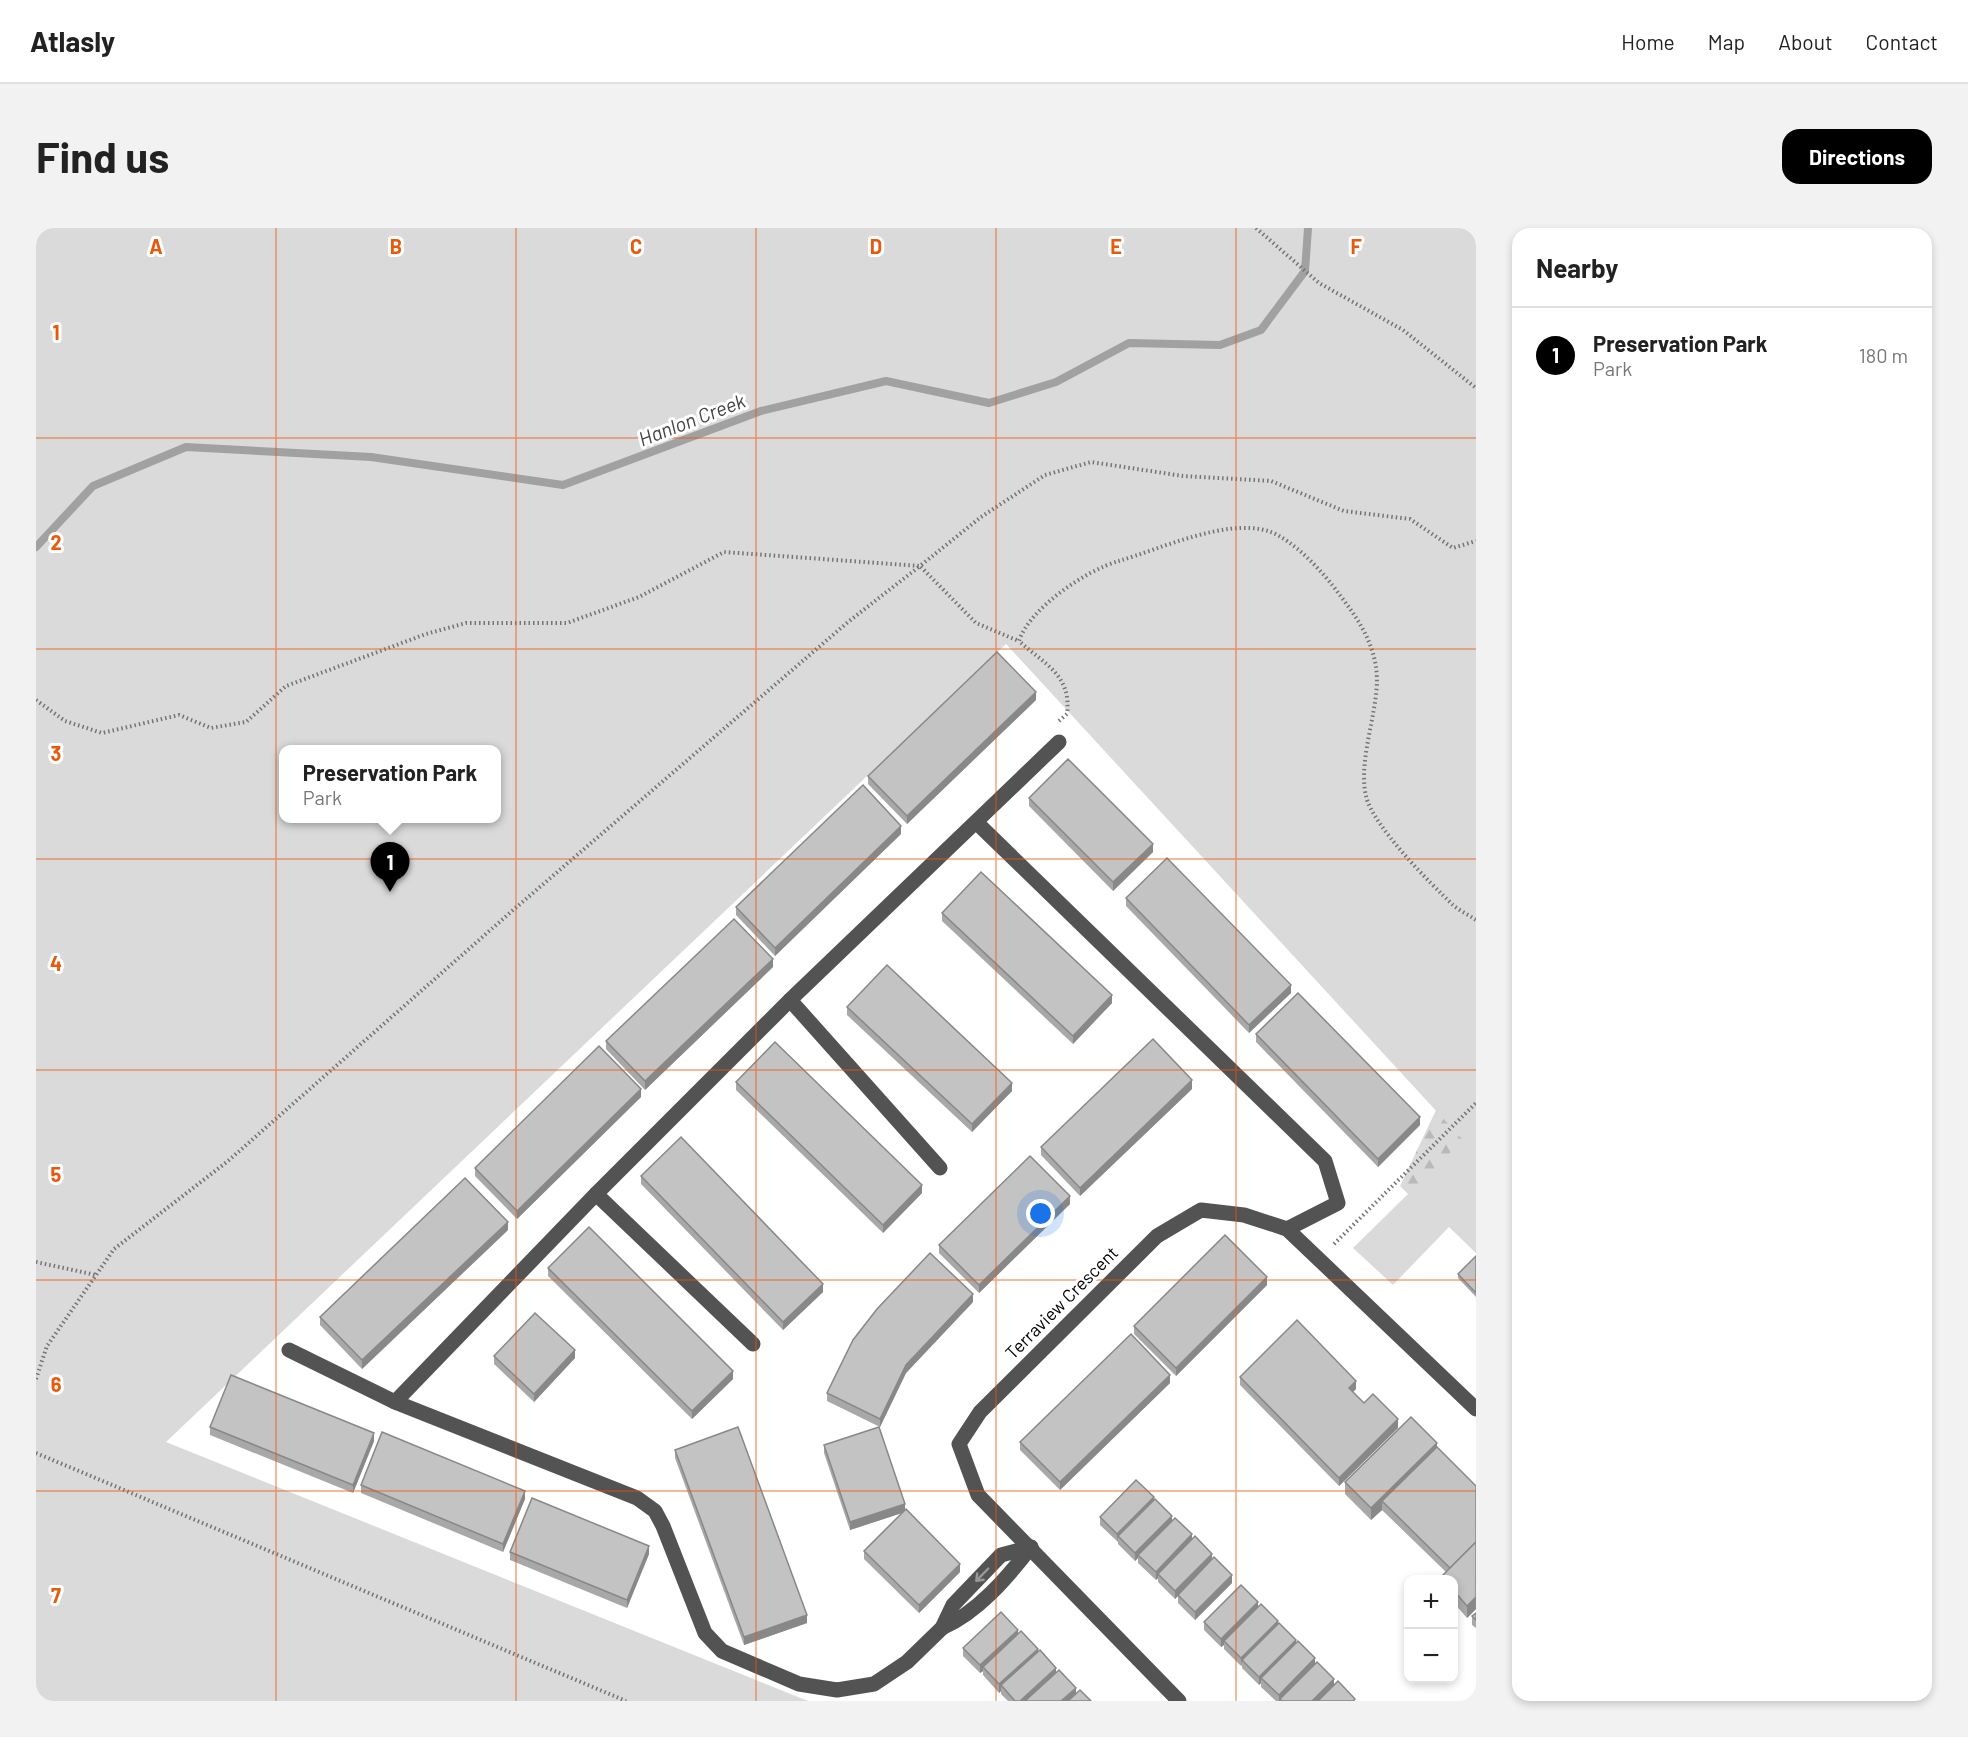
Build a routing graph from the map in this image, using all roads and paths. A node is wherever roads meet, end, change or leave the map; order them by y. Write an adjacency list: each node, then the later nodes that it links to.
1 (1256, 228): 2 (path)
2 (1476, 388)
3 (1476, 541): 4 (path)
4 (920, 566): 5 (path); 7 (path); 19 (path)
5 (1019, 641): 9 (path); 11 (path)
6 (36, 700): 7 (path)
7 (43, 706): 8 (path)
8 (36, 711)
9 (1059, 742): 10 (street)
10 (976, 822): 12 (street); 16 (street)
11 (1476, 920)
12 (790, 1000): 14 (street); 15 (street)
13 (1476, 1103): 17 (path)
14 (940, 1168)
15 (596, 1194): 20 (street); 23 (street)
16 (1287, 1229): 17 (street, Terraview Crescent); 26 (street, Terraview Crescent)
17 (1318, 1259): 24 (street, Terraview Crescent)
18 (36, 1262): 19 (path)
19 (96, 1275): 22 (path)
20 (753, 1344)
21 (288, 1350): 23 (street)
22 (36, 1379)
23 (395, 1402): 26 (street)
24 (1476, 1409)
25 (36, 1453): 29 (path)
26 (1031, 1546): 30 (street, Terraview Crescent)
27 (36, 1698): 28 (path)
28 (40, 1701)
29 (626, 1701)
30 (1179, 1701)

